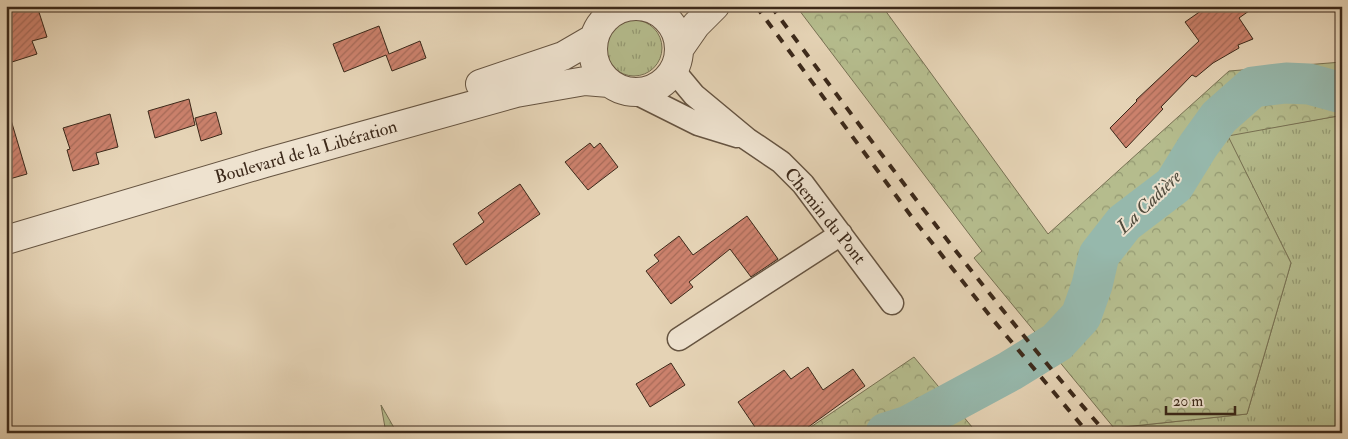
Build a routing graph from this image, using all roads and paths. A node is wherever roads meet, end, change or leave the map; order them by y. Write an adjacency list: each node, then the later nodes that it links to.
1 (691, 6): 3 (street)
2 (715, 6): 5 (street)
3 (650, 8): 4 (street); 5 (street)
4 (604, 20): 6 (street); 9 (street, Boulevard de la Libération)
5 (677, 59): 7 (street); 8 (street, Chemin du Pont)
6 (609, 83): 7 (street); 11 (street, Boulevard de la Libération)
7 (636, 93): 8 (street, Chemin du Pont)
8 (747, 139): 10 (street, Chemin du Pont)
9 (6, 224)
10 (841, 234): 12 (street, Chemin du Pont); 13 (street)
11 (6, 240)
12 (892, 303)
13 (679, 339)

